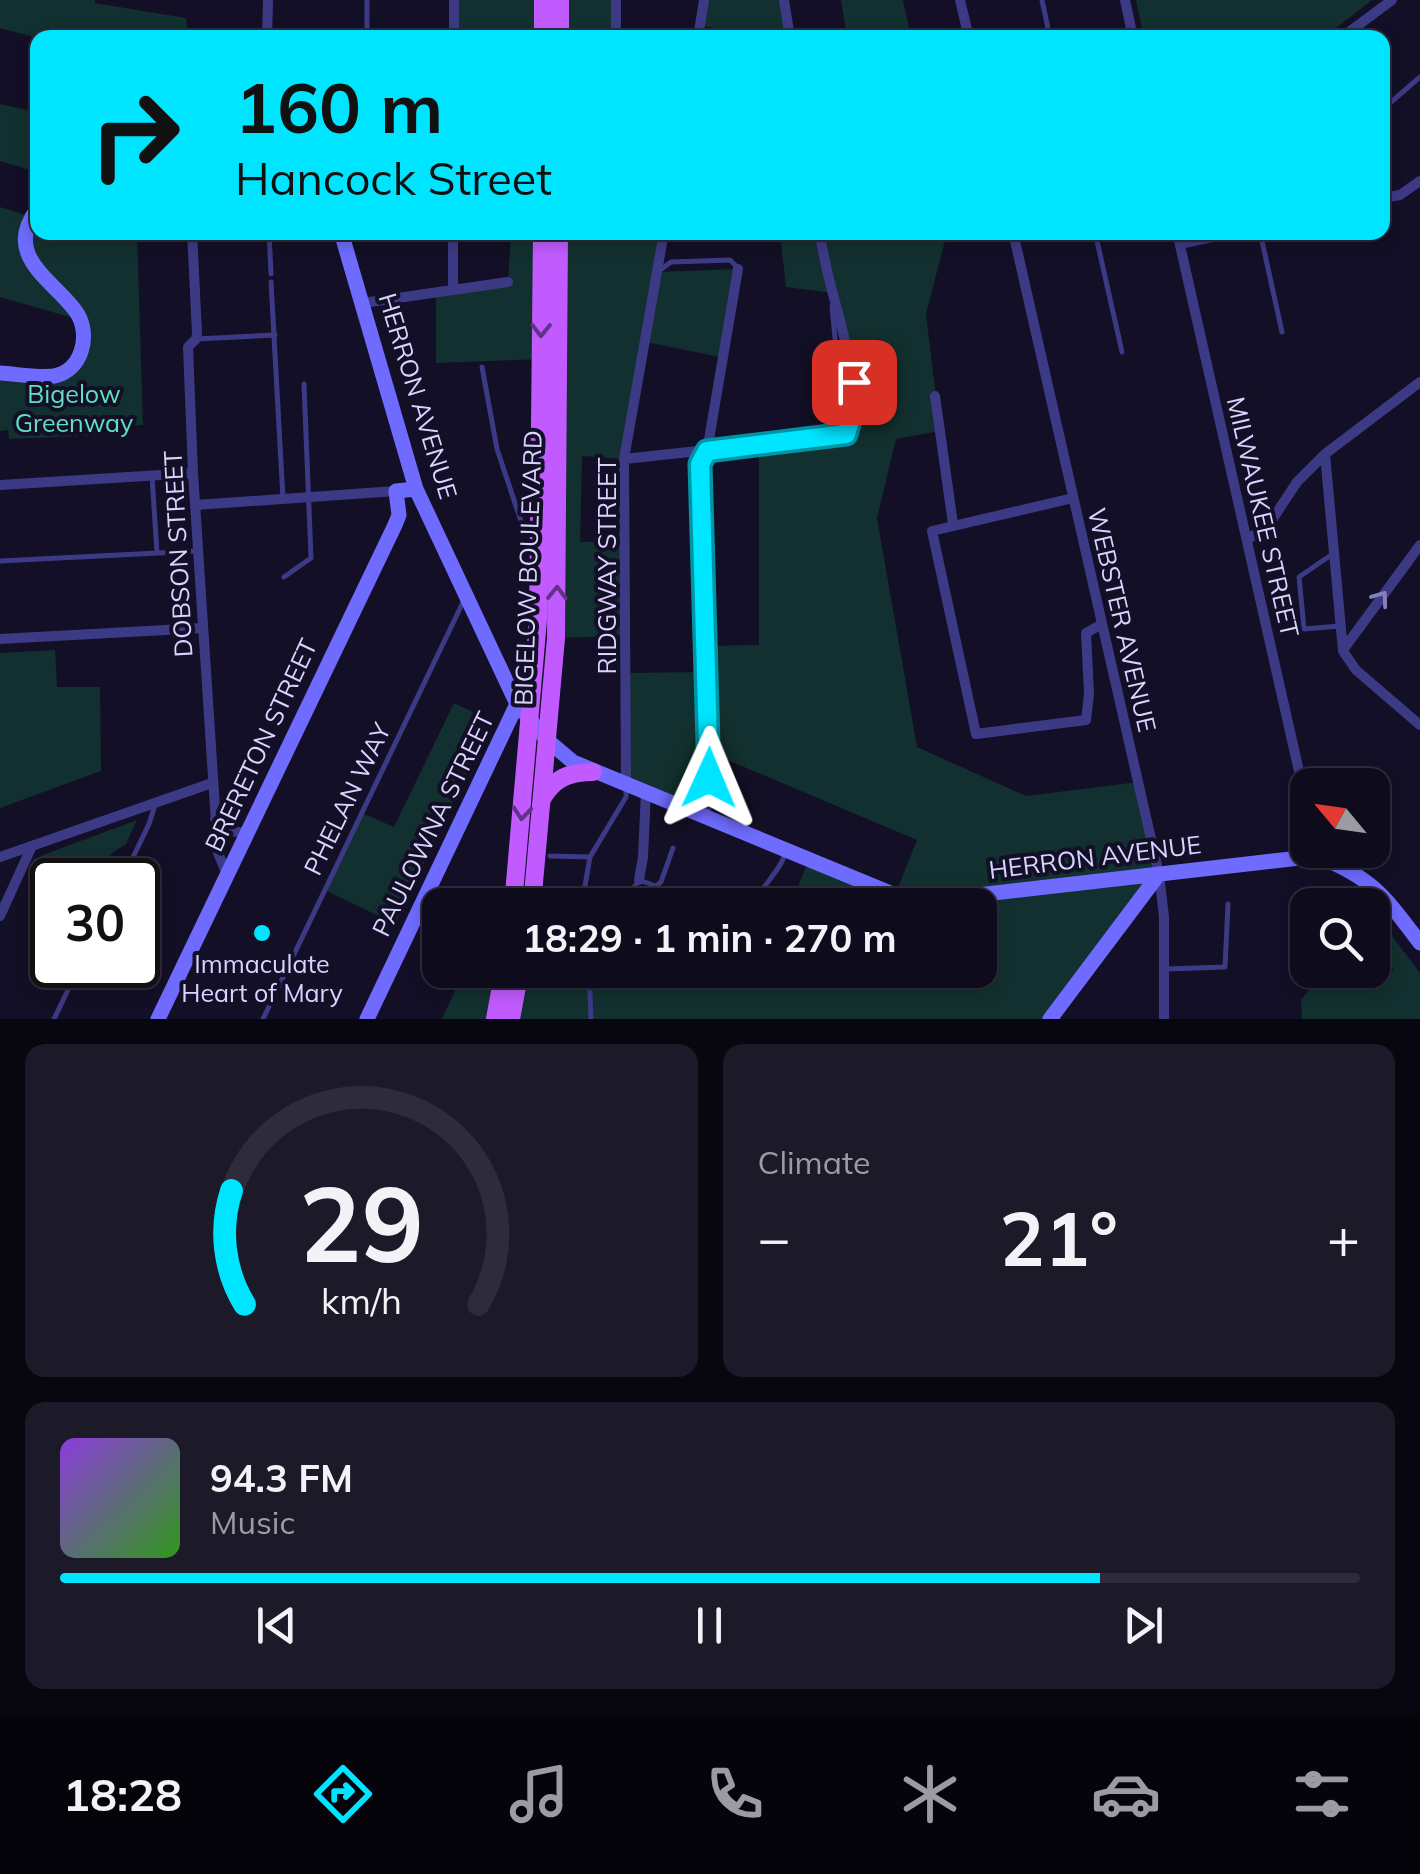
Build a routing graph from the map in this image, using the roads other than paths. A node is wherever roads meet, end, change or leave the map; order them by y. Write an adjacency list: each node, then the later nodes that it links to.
1 (268, 0): 13 (street)
2 (367, 0): 14 (lane)
3 (454, 0): 15 (street)
4 (543, 0): 16 (main road)
5 (560, 0): 17 (main road)
6 (616, 0): 18 (street)
7 (704, 0): 19 (street)
8 (784, 0): 20 (street)
9 (960, 0): 21 (street)
10 (1042, 0): 22 (lane)
11 (1125, 0): 23 (street)
12 (1392, 0): 24 (street)
13 (267, 30)
14 (367, 30)
15 (454, 30)
16 (543, 30)
17 (560, 30)
18 (616, 30)
19 (699, 30)
20 (789, 30)
21 (966, 30)
22 (1048, 30)
23 (1131, 30)
24 (1352, 30)
25 (1420, 77): 26 (lane)
26 (1390, 103)
27 (1420, 180): 28 (street)
28 (1390, 197)
29 (30, 219): 55 (street)
30 (192, 240): 52 (street, DOBSON STREET)
31 (269, 240): 44 (lane)
32 (343, 240): 49 (street, HERRON AVENUE)
33 (452, 240): 47 (street)
34 (542, 240): 74 (main road, BIGELOW BOULEVARD, one-way to 74)
35 (559, 240): 90 (main road, BIGELOW BOULEVARD, one-way to 35)
36 (663, 240): 43 (street, RIDGWAY STREET)
37 (822, 240): 48 (street)
38 (1015, 240): 69 (street, WEBSTER AVENUE)
39 (1097, 240): 53 (lane)
40 (1179, 240): 73 (street, MILWAUKEE STREET)
41 (1262, 240): 50 (lane)
42 (738, 269): 43 (lane); 60 (street)
43 (657, 272): 62 (street, RIDGWAY STREET)
44 (270, 274)
45 (271, 282): 51 (lane)
46 (508, 282): 47 (street)
47 (453, 290): 49 (street)
48 (832, 293): 58 (lane); 60 (street)
49 (362, 302): 66 (street, HERRON AVENUE)
50 (1282, 332)
51 (274, 335): 52 (lane); 70 (lane)
52 (196, 340): 63 (street, DOBSON STREET)
53 (1122, 352)
54 (482, 367): 74 (lane)
55 (0, 373)
56 (1420, 382): 61 (street)
57 (304, 384): 68 (lane)
58 (840, 391)
59 (936, 396): 72 (street)
60 (707, 451): 62 (street); 98 (street)
61 (1325, 454): 73 (street); 78 (street)
62 (624, 459): 94 (street, RIDGWAY STREET)
63 (193, 473): 64 (street); 71 (street, DOBSON STREET)
64 (152, 476): 65 (street); 77 (lane)
65 (0, 485)
66 (416, 490): 67 (street); 81 (street, HERRON AVENUE)
67 (396, 491): 68 (street); 100 (street, BRERETON STREET)
68 (308, 498): 70 (street); 80 (lane)
69 (1074, 498): 72 (street); 82 (street, WEBSTER AVENUE)
70 (284, 499): 71 (street)
71 (196, 504): 76 (street, DOBSON STREET)
72 (953, 524): 82 (street)
73 (1248, 539): 91 (street, MILWAUKEE STREET)
74 (539, 541): 88 (main road, BIGELOW BOULEVARD)
75 (1420, 545): 86 (street, one-way to 75)
76 (198, 551): 77 (lane); 84 (street, DOBSON STREET)
77 (158, 553): 79 (lane)
78 (1334, 553): 83 (street); 83 (lane)
79 (0, 561)
80 (284, 577)
81 (466, 596): 87 (street, HERRON AVENUE); 128 (lane, PHELAN WAY)
82 (1102, 624): 111 (street, WEBSTER AVENUE)
83 (1340, 626): 86 (street)
84 (202, 628): 85 (street); 93 (street, DOBSON STREET)
85 (0, 640)
86 (1344, 655): 89 (street)
87 (518, 704): 88 (street, HERRON AVENUE); 129 (street, PAULOWNA STREET)
88 (530, 720): 90 (street, HERRON AVENUE); 114 (main road, BIGELOW BOULEVARD, one-way to 114)
89 (1420, 724)
90 (547, 740): 92 (street, HERRON AVENUE); 96 (main road, BIGELOW BOULEVARD)
91 (1299, 768)
92 (593, 772): 94 (street, HERRON AVENUE); 96 (main road)
93 (212, 783): 97 (street); 99 (street, DOBSON STREET)
94 (626, 784): 95 (street, HERRON AVENUE); 106 (lane)
95 (646, 792): 98 (street, HERRON AVENUE); 112 (street)
96 (542, 800): 115 (main road, BIGELOW BOULEVARD)
97 (155, 804): 101 (street); 108 (lane)
98 (706, 817): 103 (street, HERRON AVENUE)
99 (215, 819): 100 (street); 110 (street, DOBSON STREET)
100 (249, 830): 110 (street, BRERETON STREET)
101 (32, 846): 105 (street); 119 (street)
102 (673, 848): 112 (lane)
103 (786, 850): 111 (street, HERRON AVENUE); 117 (lane)
104 (550, 856): 106 (lane)
105 (0, 857)
106 (590, 857): 113 (lane)
107 (1290, 857): 111 (street, HERRON AVENUE)
108 (133, 858)
109 (1348, 868): 120 (street, HERRON AVENUE)
110 (228, 874): 127 (street, BRERETON STREET)
111 (1159, 874): 121 (street, WEBSTER AVENUE); 133 (street)
112 (639, 880): 116 (lane)
113 (586, 886)
114 (515, 888)
115 (534, 888)
116 (634, 888)
117 (761, 888)
118 (1228, 904): 121 (lane)
119 (0, 916)
120 (1420, 943)
121 (1165, 969): 134 (street, WEBSTER AVENUE)
122 (69, 988): 126 (lane)
123 (501, 988): 130 (main road)
124 (517, 988): 131 (main road)
125 (590, 988): 132 (lane)
126 (54, 1019)
127 (158, 1019)
128 (264, 1019)
129 (367, 1019)
130 (495, 1019)
131 (512, 1019)
132 (592, 1019)
133 (1050, 1019)
134 (1164, 1019)

